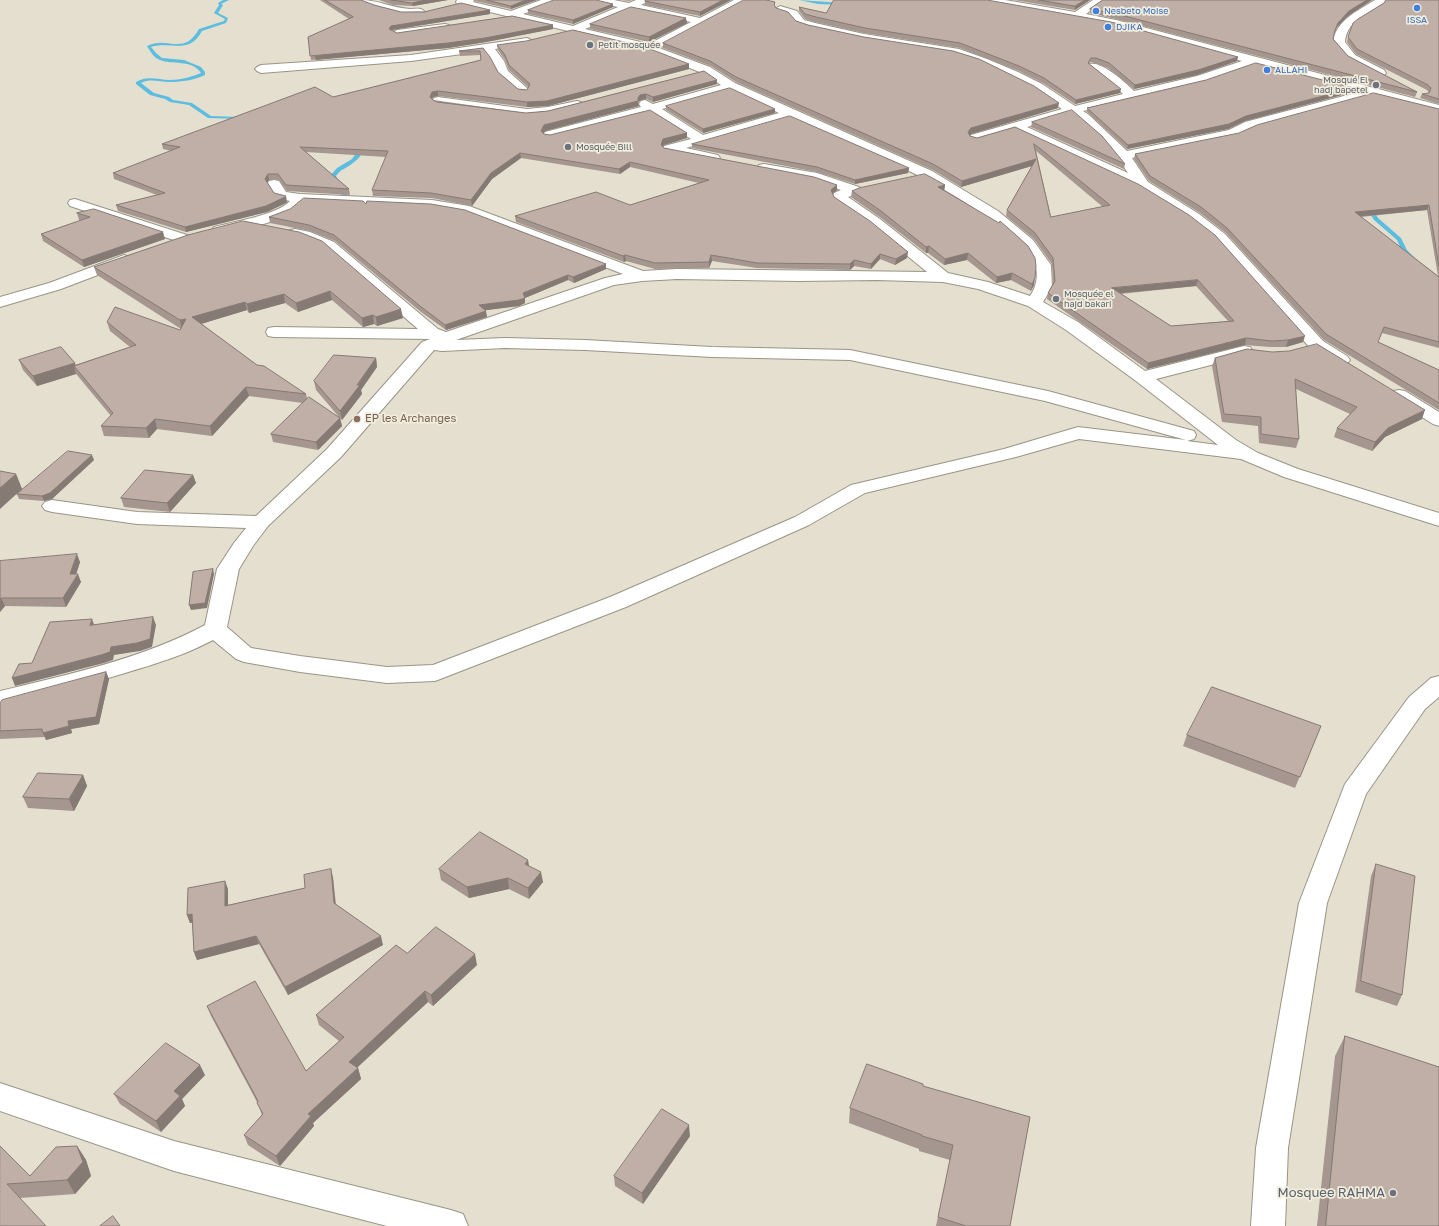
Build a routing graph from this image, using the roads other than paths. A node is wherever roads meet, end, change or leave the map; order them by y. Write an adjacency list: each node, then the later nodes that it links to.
1 (365, 0): 12 (street)
2 (551, 0): 13 (street)
3 (598, 0): 10 (street)
4 (645, 0): 10 (street)
5 (742, 0): 16 (street)
6 (987, 0): 14 (street)
7 (1100, 0): 14 (street)
8 (1382, 0): 29 (street)
9 (461, 2): 13 (street)
10 (631, 7): 16 (street); 19 (street)
11 (780, 9): 41 (street)
12 (431, 10)
13 (513, 14): 15 (street); 19 (street)
14 (1078, 15): 24 (street)
15 (487, 20)
16 (700, 21): 22 (street)
17 (457, 25): 18 (street)
18 (442, 27): 20 (street); 23 (street)
19 (575, 29): 21 (street); 22 (street)
20 (397, 33)
21 (488, 48): 23 (street); 31 (street)
22 (650, 48): 27 (street)
23 (449, 53): 26 (street)
24 (1254, 61): 32 (street); 34 (street)
25 (1094, 66): 34 (street)
26 (262, 69)
27 (706, 70): 28 (street); 30 (street)
28 (683, 76)
29 (1393, 80)
30 (731, 86): 39 (street); 42 (street)
31 (523, 90)
32 (1374, 92): 40 (street); 47 (street)
33 (1419, 92): 38 (street)
34 (1132, 96): 41 (street)
35 (635, 99): 39 (street)
36 (438, 101): 37 (street)
37 (588, 102)
38 (1439, 102)
39 (653, 108): 44 (street); 46 (street)
40 (1439, 109)
41 (1074, 110): 43 (street); 47 (street)
42 (791, 114): 46 (street); 50 (street)
43 (1015, 126): 45 (street); 53 (street)
44 (550, 135)
45 (976, 138)
46 (702, 140): 48 (street)
47 (1124, 156): 53 (street)
48 (729, 161)
49 (751, 165): 55 (street)
50 (927, 174): 51 (street); 65 (street)
51 (905, 179)
52 (274, 184): 56 (street)
53 (1143, 185): 69 (street)
54 (869, 187): 55 (street)
55 (854, 190): 63 (street)
56 (300, 198): 58 (street); 62 (street)
57 (75, 203): 59 (street)
58 (242, 224): 59 (street); 67 (street)
59 (197, 236): 60 (street)
60 (166, 246)
61 (139, 254): 64 (street)
62 (642, 276): 63 (street); 67 (street)
63 (943, 277): 65 (street)
64 (0, 302)
65 (1034, 303): 70 (street)
66 (274, 332): 67 (street)
67 (431, 340): 73 (street); 77 (street)
68 (1257, 352): 70 (street)
69 (1356, 368)
70 (1142, 377): 73 (street)
71 (1388, 388): 72 (street)
72 (1439, 420)
73 (1229, 444): 74 (street)
74 (1251, 457): 76 (street); 78 (street)
75 (52, 506): 77 (street)
76 (1439, 520)
77 (261, 522): 78 (street)
78 (215, 629): 80 (street)
79 (1439, 684): 83 (street)
80 (0, 699)
81 (0, 1097): 82 (street)
82 (451, 1226)
83 (1268, 1226)

